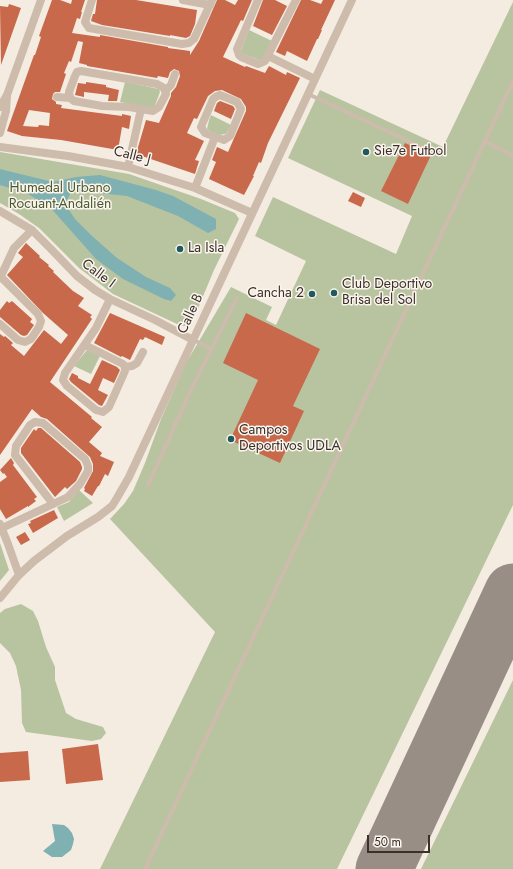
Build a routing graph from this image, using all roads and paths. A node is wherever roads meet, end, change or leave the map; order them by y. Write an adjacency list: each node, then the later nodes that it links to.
1 (41, 0): 14 (street)
2 (92, 0): 7 (street)
3 (183, 0): 7 (street)
4 (258, 0): 8 (street)
5 (296, 0): 8 (street)
6 (352, 0): 10 (street, Calle B)
7 (211, 2)
8 (268, 56): 10 (street)
9 (175, 74): 12 (street)
10 (315, 79): 13 (street, Calle B)
11 (513, 81): 21 (lane)
12 (165, 91): 16 (street); 18 (street)
13 (308, 94): 23 (lane); 28 (street, Calle B)
14 (8, 95): 17 (street); 19 (street)
15 (57, 97): 16 (street)
16 (70, 98): 18 (street)
17 (0, 107)
18 (141, 109): 25 (street)
19 (0, 133)
20 (215, 137): 20 (street); 26 (street)
21 (485, 141): 24 (lane); 44 (lane)
22 (0, 147): 25 (street, Calle J)
23 (434, 153)
24 (513, 156)
25 (128, 167): 26 (street, Calle J)
26 (195, 188): 28 (street, Calle J)
27 (0, 211): 29 (street, Calle I)
28 (252, 213): 34 (street, Calle B)
29 (32, 230): 30 (street); 32 (street, Calle I)
30 (0, 277): 33 (street)
31 (237, 298): 36 (lane)
32 (110, 299): 34 (street, Calle I); 35 (street)
33 (0, 324)
34 (193, 340): 36 (lane); 42 (street, Calle B)
35 (85, 345): 38 (street); 38 (street)
36 (211, 349): 39 (lane)
37 (143, 352): 38 (street)
38 (126, 367)
39 (148, 485)
40 (53, 504): 40 (street); 41 (street)
41 (1, 526): 42 (street)
42 (19, 575): 43 (street, Calle B)
43 (0, 598)
44 (145, 869)

